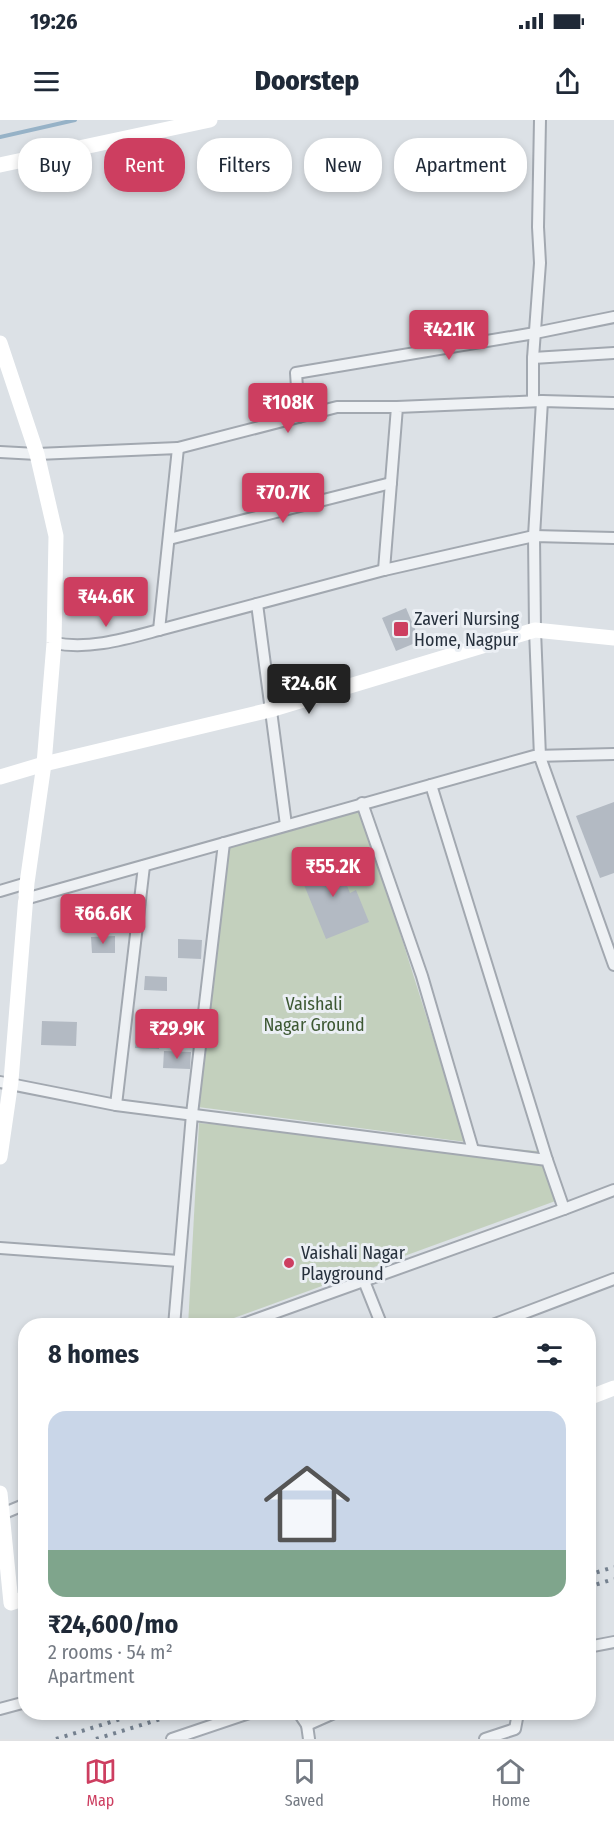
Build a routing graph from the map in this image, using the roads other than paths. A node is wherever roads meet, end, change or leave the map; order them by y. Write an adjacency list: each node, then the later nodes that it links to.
1 (210, 120): 3 (street)
2 (540, 120): 5 (street)
3 (0, 165)
4 (614, 317): 5 (street)
5 (535, 333): 8 (street); 12 (street)
6 (0, 343): 15 (street)
7 (614, 353): 8 (street)
8 (533, 358): 9 (street)
9 (538, 401): 10 (street); 11 (street); 17 (street)
10 (614, 403)
11 (397, 407): 12 (street); 16 (street)
12 (299, 417): 13 (street)
13 (178, 448): 15 (street); 19 (street)
14 (0, 452): 15 (street)
15 (37, 454): 25 (street)
16 (391, 483): 19 (street); 20 (street)
17 (534, 536): 18 (street); 20 (street); 23 (street)
18 (614, 538)
19 (169, 539): 22 (street)
20 (384, 570): 21 (street)
21 (258, 604): 22 (street); 26 (street)
22 (159, 630): 25 (street)
23 (535, 630): 24 (street); 26 (street); 28 (street)
24 (614, 638)
25 (54, 643): 29 (street)
26 (270, 710): 29 (street); 33 (street)
27 (614, 754): 28 (street)
28 (540, 757): 31 (street); 39 (street)
29 (44, 764): 30 (street); 36 (street)
30 (0, 777)
31 (431, 785): 32 (street); 45 (street)
32 (362, 803): 33 (street); 43 (street)
33 (286, 825): 34 (street)
34 (224, 843): 35 (street); 42 (street)
35 (144, 866): 38 (street); 41 (street)
36 (27, 883): 37 (street); 38 (street)
37 (0, 891)
38 (26, 899): 40 (street)
39 (614, 965)
40 (5, 1082): 41 (street); 44 (street)
41 (116, 1105): 42 (street)
42 (192, 1114): 43 (street); 49 (street)
43 (473, 1150): 45 (street)
44 (0, 1157)
45 (547, 1160): 47 (street)
46 (614, 1190): 47 (street)
47 (564, 1209): 51 (street)
48 (0, 1248): 49 (street)
49 (179, 1261): 52 (street)
50 (614, 1279): 55 (street)
51 (364, 1281): 53 (street); 54 (street)
52 (175, 1318)
53 (260, 1318)
54 (379, 1318)
55 (511, 1318)
56 (614, 1388): 57 (street)
57 (596, 1395)
58 (0, 1493): 60 (street)
59 (18, 1507): 60 (street)
60 (2, 1514): 61 (street)
61 (12, 1602)
62 (614, 1642): 63 (street)
63 (596, 1645)
64 (18, 1704): 65 (street)
65 (0, 1709)
66 (228, 1720): 71 (street)
67 (304, 1720): 69 (street)
68 (318, 1720): 69 (street)
69 (307, 1725): 72 (street)
70 (515, 1734): 73 (street)
71 (172, 1739)
72 (309, 1739)
73 (485, 1739)

